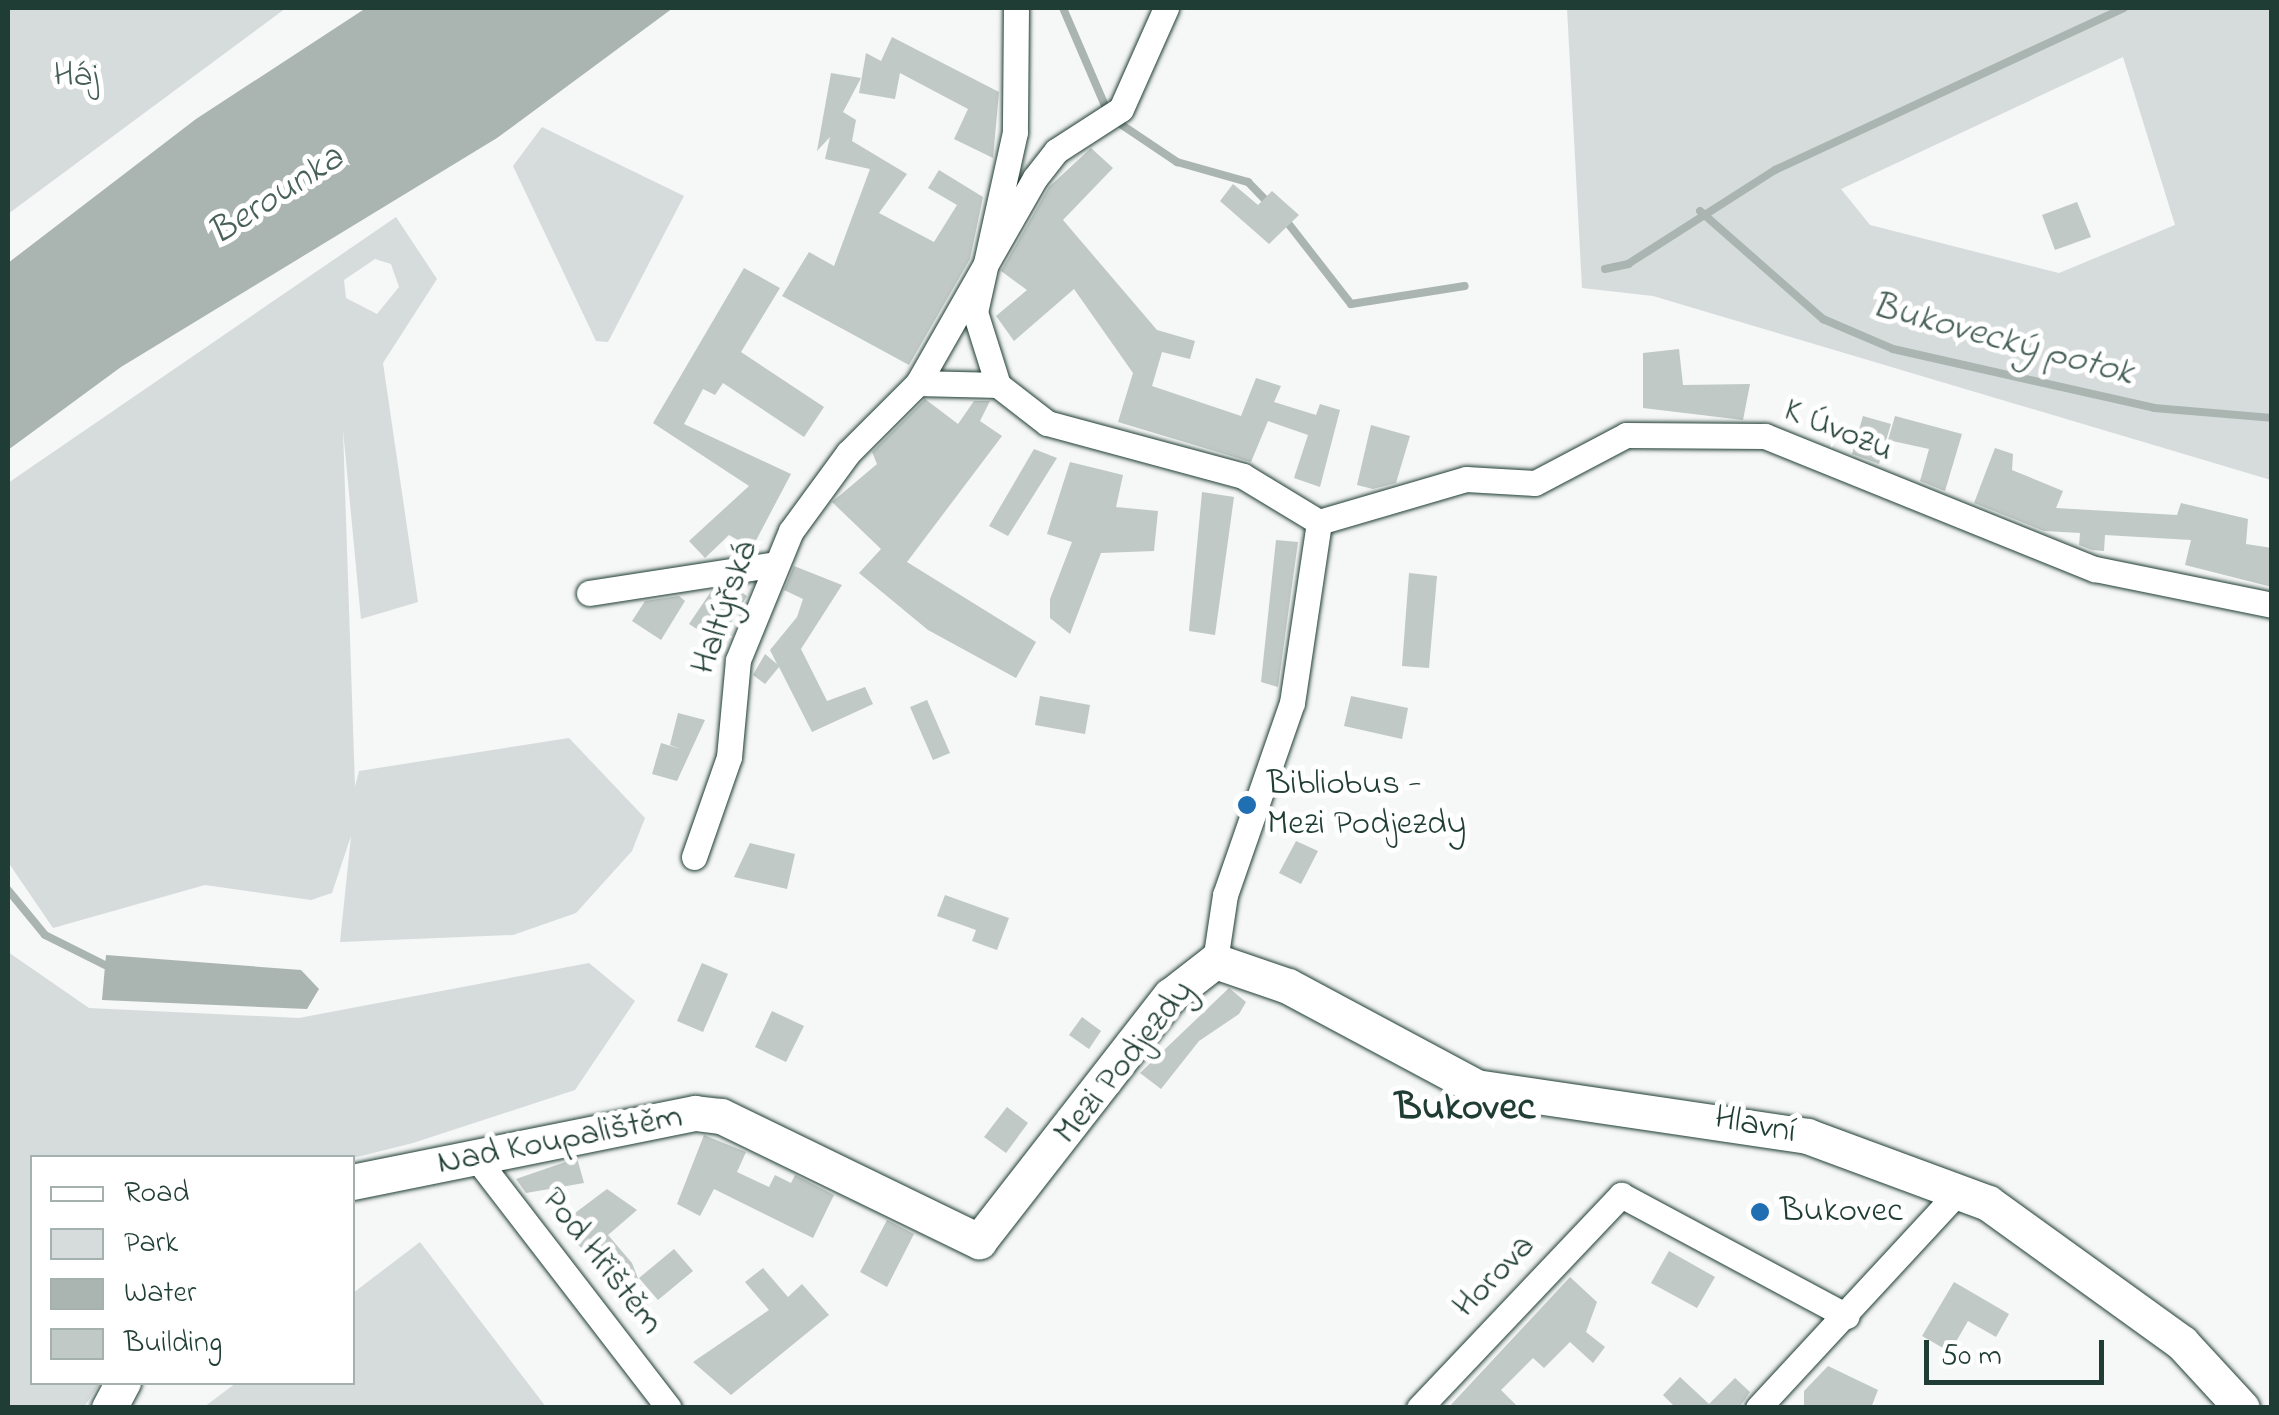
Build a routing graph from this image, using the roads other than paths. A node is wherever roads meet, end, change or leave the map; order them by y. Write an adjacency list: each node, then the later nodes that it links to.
1 (1016, 8): 3 (street)
2 (1166, 8): 3 (street)
3 (980, 279): 4 (street, Haltýřská); 5 (street)
4 (918, 383): 5 (street); 7 (street, Haltýřská)
5 (998, 385): 6 (street)
6 (1319, 522): 9 (street, K Úvozu); 11 (street, Mezi Podjezdy)
7 (770, 565): 8 (street); 10 (street, Haltýřská)
8 (589, 592)
9 (2272, 605)
10 (694, 858)
11 (1215, 961): 14 (street, Hlavní); 15 (street, Mezi Podjezdy)
12 (478, 1159): 13 (street, Nad Koupalištěm); 15 (street, Nad Koupalištěm); 19 (street, Pod Hřištěm)
13 (355, 1181)
14 (1958, 1192): 16 (street); 22 (street, Hlavní)
15 (979, 1241)
16 (1846, 1316): 20 (street, Horova); 21 (street)
17 (121, 1385): 18 (street)
18 (109, 1408)
19 (669, 1408)
20 (1418, 1408)
21 (1758, 1408)
22 (2242, 1408)

